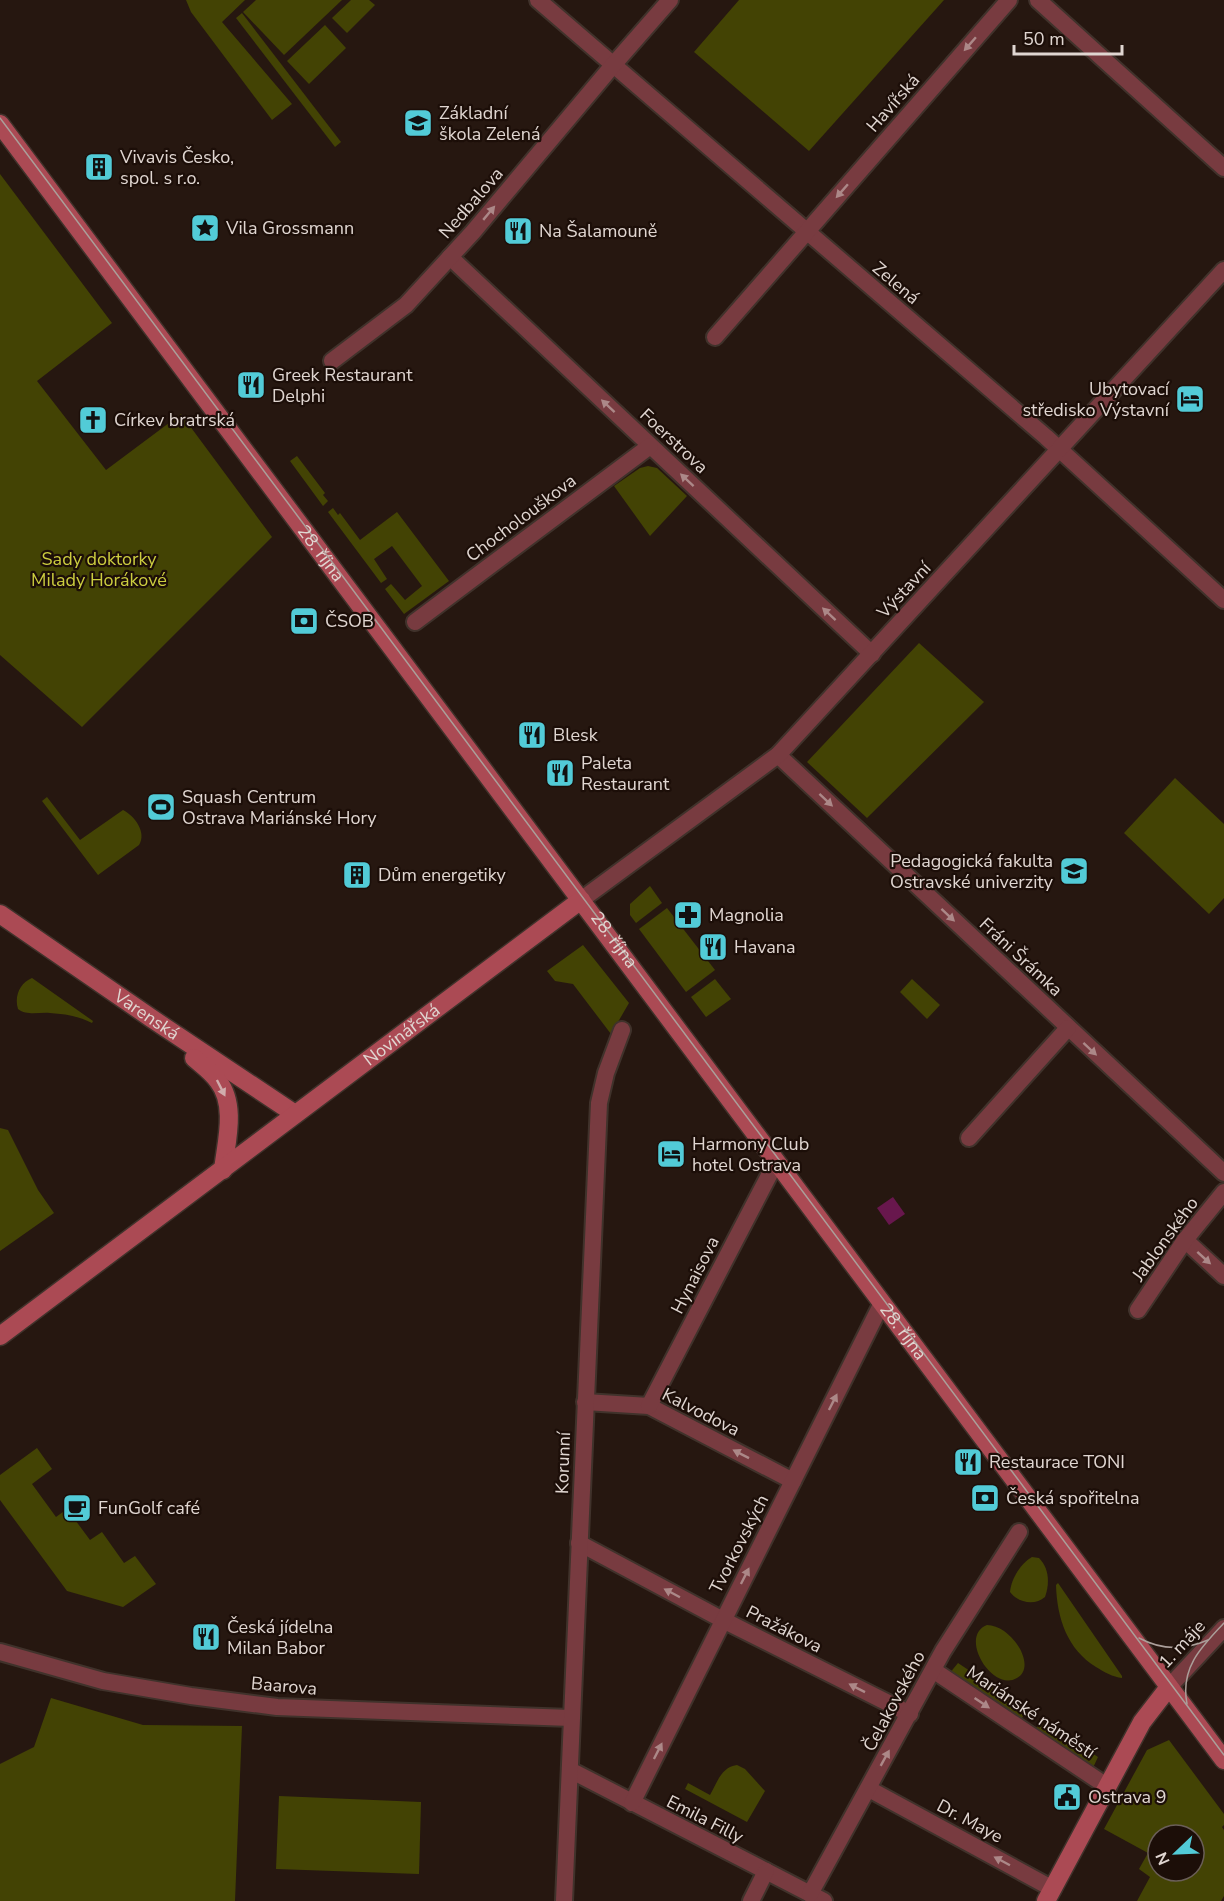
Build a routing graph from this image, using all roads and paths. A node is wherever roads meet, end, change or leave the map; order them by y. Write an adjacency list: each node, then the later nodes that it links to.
1 (538, 0): 5 (street, Zelená)
2 (670, 0): 5 (street, Nedbalova)
3 (1009, 0): 8 (street, Havířská, one-way to 8)
4 (1038, 0): 7 (street)
5 (614, 64): 8 (street, Zelená); 9 (street, Nedbalova, one-way to 5)
6 (0, 124): 19 (main road, 28. října)
7 (1224, 168)
8 (806, 232): 11 (street); 14 (street, Zelená)
9 (450, 257): 12 (street, Nedbalova); 13 (street, Foerstrova, one-way to 9)
10 (1224, 270): 14 (street, Výstavní)
11 (715, 337)
12 (332, 361)
13 (650, 446): 16 (street, Chocholouškova); 17 (street, Foerstrova, one-way to 13)
14 (1060, 449): 15 (street, Zelená); 17 (street, Výstavní)
15 (1224, 600)
16 (415, 622)
17 (872, 654): 18 (street, Výstavní)
18 (778, 755): 19 (street, Výstavní); 22 (street, Fráni Šrámka, one-way to 22)
19 (581, 900): 24 (main road, Novinářská); 26 (main road, 28. října)
20 (0, 914): 21 (main road, Varenská)
21 (151, 1018): 24 (main road, Varenská); 27 (main road, one-way to 27)
22 (1068, 1028): 25 (street); 28 (street, Fráni Šrámka, one-way to 28)
23 (622, 1030): 35 (street, Korunní)
24 (295, 1114): 27 (main road, Novinářská)
25 (969, 1138)
26 (777, 1162): 32 (main road, 28. října); 36 (street, Hynaisova)
27 (223, 1170): 34 (main road, Novinářská)
28 (1224, 1173)
29 (1224, 1192): 30 (street, Jablonského)
30 (1185, 1240): 31 (street, one-way to 31); 33 (street, Jablonského)
31 (1224, 1276)
32 (882, 1303): 37 (street, Tvorkovských, one-way to 32); 44 (main road, 28. října)
33 (1138, 1310)
34 (0, 1336)
35 (585, 1402): 36 (street, Kalvodova); 39 (street, Korunní)
36 (649, 1406): 37 (street, Kalvodova, one-way to 36)
37 (793, 1481): 40 (street, Tvorkovských, one-way to 37)
38 (1019, 1532): 43 (street, Čelakovského)
39 (579, 1543): 40 (street, Pražákova, one-way to 39); 46 (street, Korunní)
40 (723, 1620): 45 (street, Pražákova, one-way to 40); 51 (street, Tvorkovských, one-way to 40)
41 (1224, 1628): 44 (street, 1. máje)
42 (0, 1652): 46 (street, Baarova)
43 (933, 1670): 45 (street, Čelakovského); 49 (street, Mariánské náměstí, one-way to 49)
44 (1169, 1687): 47 (main road, 28. října); 49 (main road)
45 (910, 1714): 50 (street, Čelakovského, one-way to 45)
46 (571, 1718): 48 (street, Korunní)
47 (1224, 1760)
48 (570, 1770): 51 (street, Emila Filly); 55 (street, Korunní)
49 (1108, 1786): 53 (main road)
50 (869, 1789): 53 (street, Dr. Maye, one-way to 50); 54 (street, Čelakovského)
51 (632, 1803): 52 (street, Emila Filly)
52 (766, 1871): 54 (street, Emila Filly); 56 (street)
53 (1050, 1895)
54 (817, 1898)
55 (564, 1901)
56 (751, 1901)

